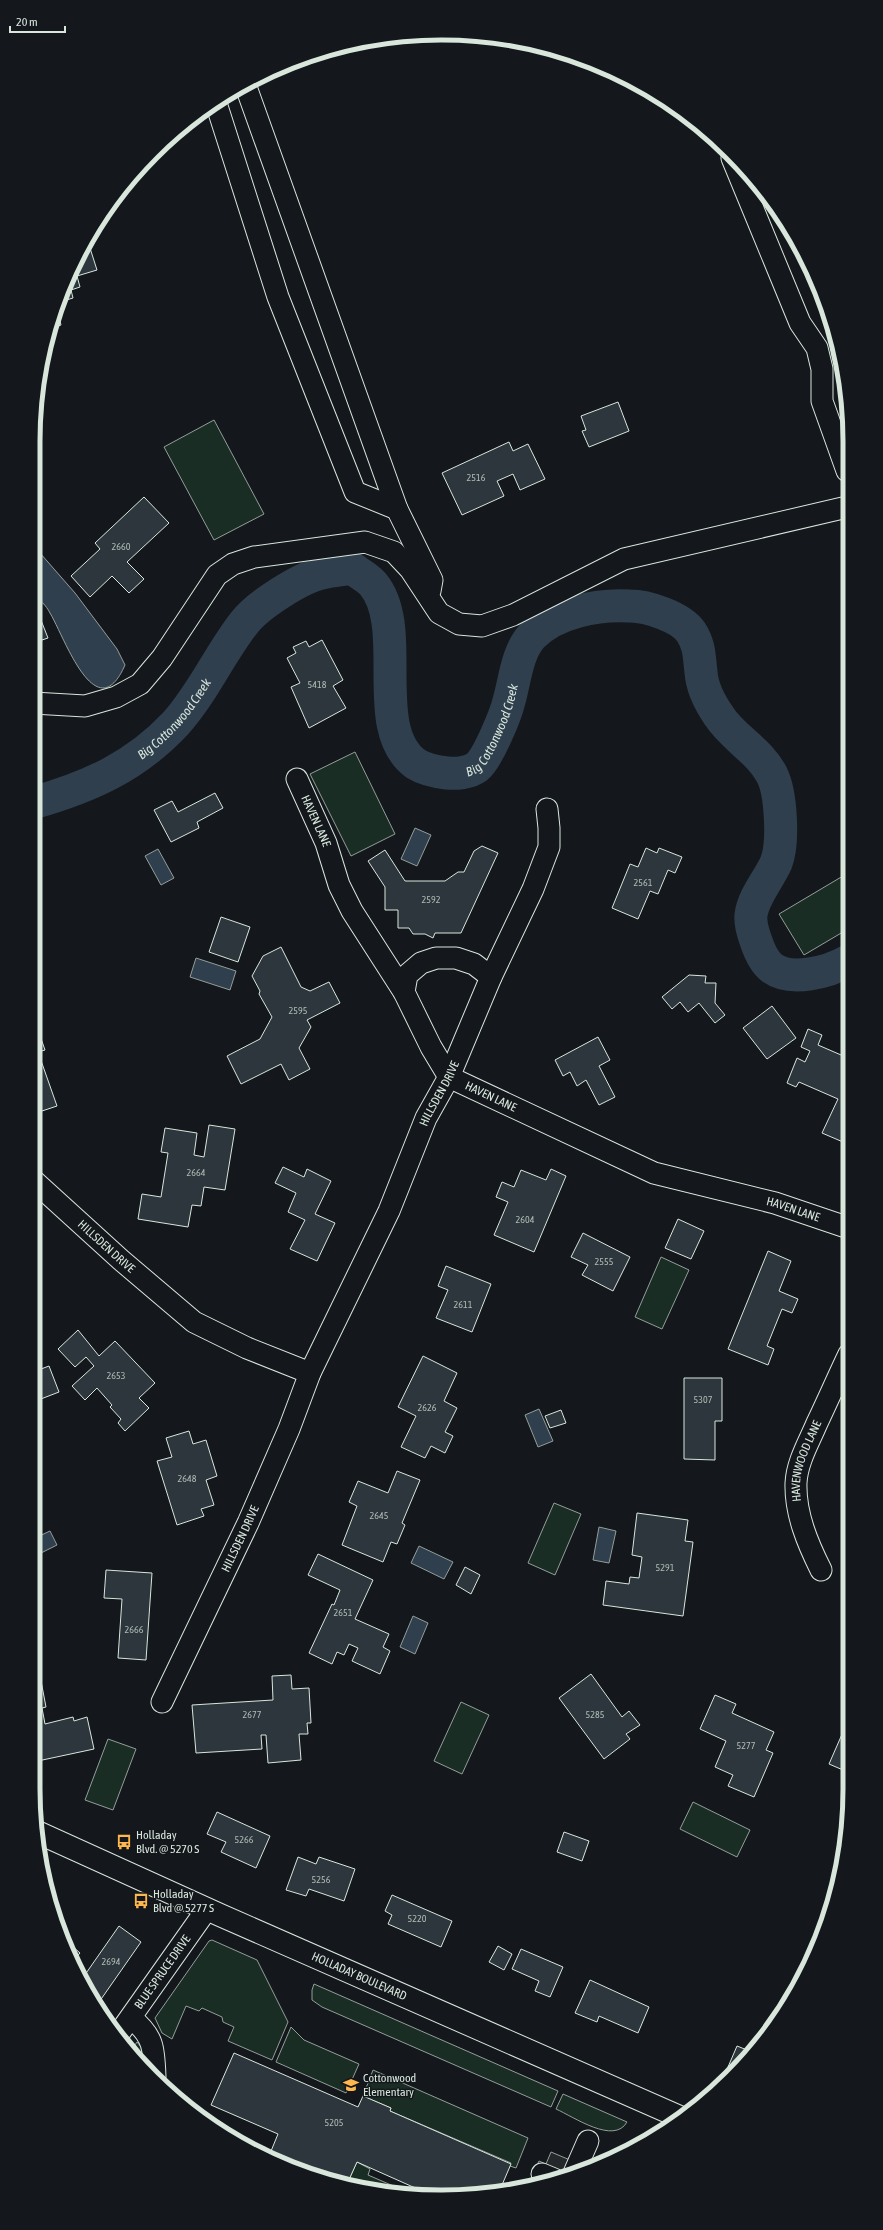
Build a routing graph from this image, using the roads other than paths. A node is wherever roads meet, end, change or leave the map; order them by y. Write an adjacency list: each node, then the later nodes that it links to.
1 (247, 90): 6 (street)
2 (218, 108): 6 (street)
3 (737, 171): 4 (street)
4 (843, 460)
5 (843, 508): 7 (street)
6 (397, 509): 7 (street)
7 (428, 595): 8 (street)
8 (40, 703)
9 (297, 779): 12 (street, HAVEN LANE)
10 (547, 810): 11 (street, HILLSDEN DRIVE)
11 (491, 977): 12 (street); 13 (street, HILLSDEN DRIVE)
12 (404, 992): 13 (street, HAVEN LANE)
13 (449, 1077): 15 (street, HAVEN LANE); 17 (street, HILLSDEN DRIVE)
14 (40, 1186): 17 (street, HILLSDEN DRIVE)
15 (843, 1226)
16 (843, 1367): 18 (street, HAVENWOOD LANE)
17 (310, 1373): 19 (street, HILLSDEN DRIVE)
18 (822, 1570)
19 (162, 1702)
20 (42, 1834): 21 (main road, HOLLADAY BOULEVARD)
21 (207, 1909): 22 (street, BLUE SPRUCE DRIVE); 25 (main road, HOLLADAY BOULEVARD)
22 (131, 2018): 23 (street, BLUE SPRUCE DRIVE); 24 (street)
23 (121, 2031)
24 (155, 2069)
25 (675, 2115)
26 (588, 2141): 27 (street)
27 (577, 2167)

